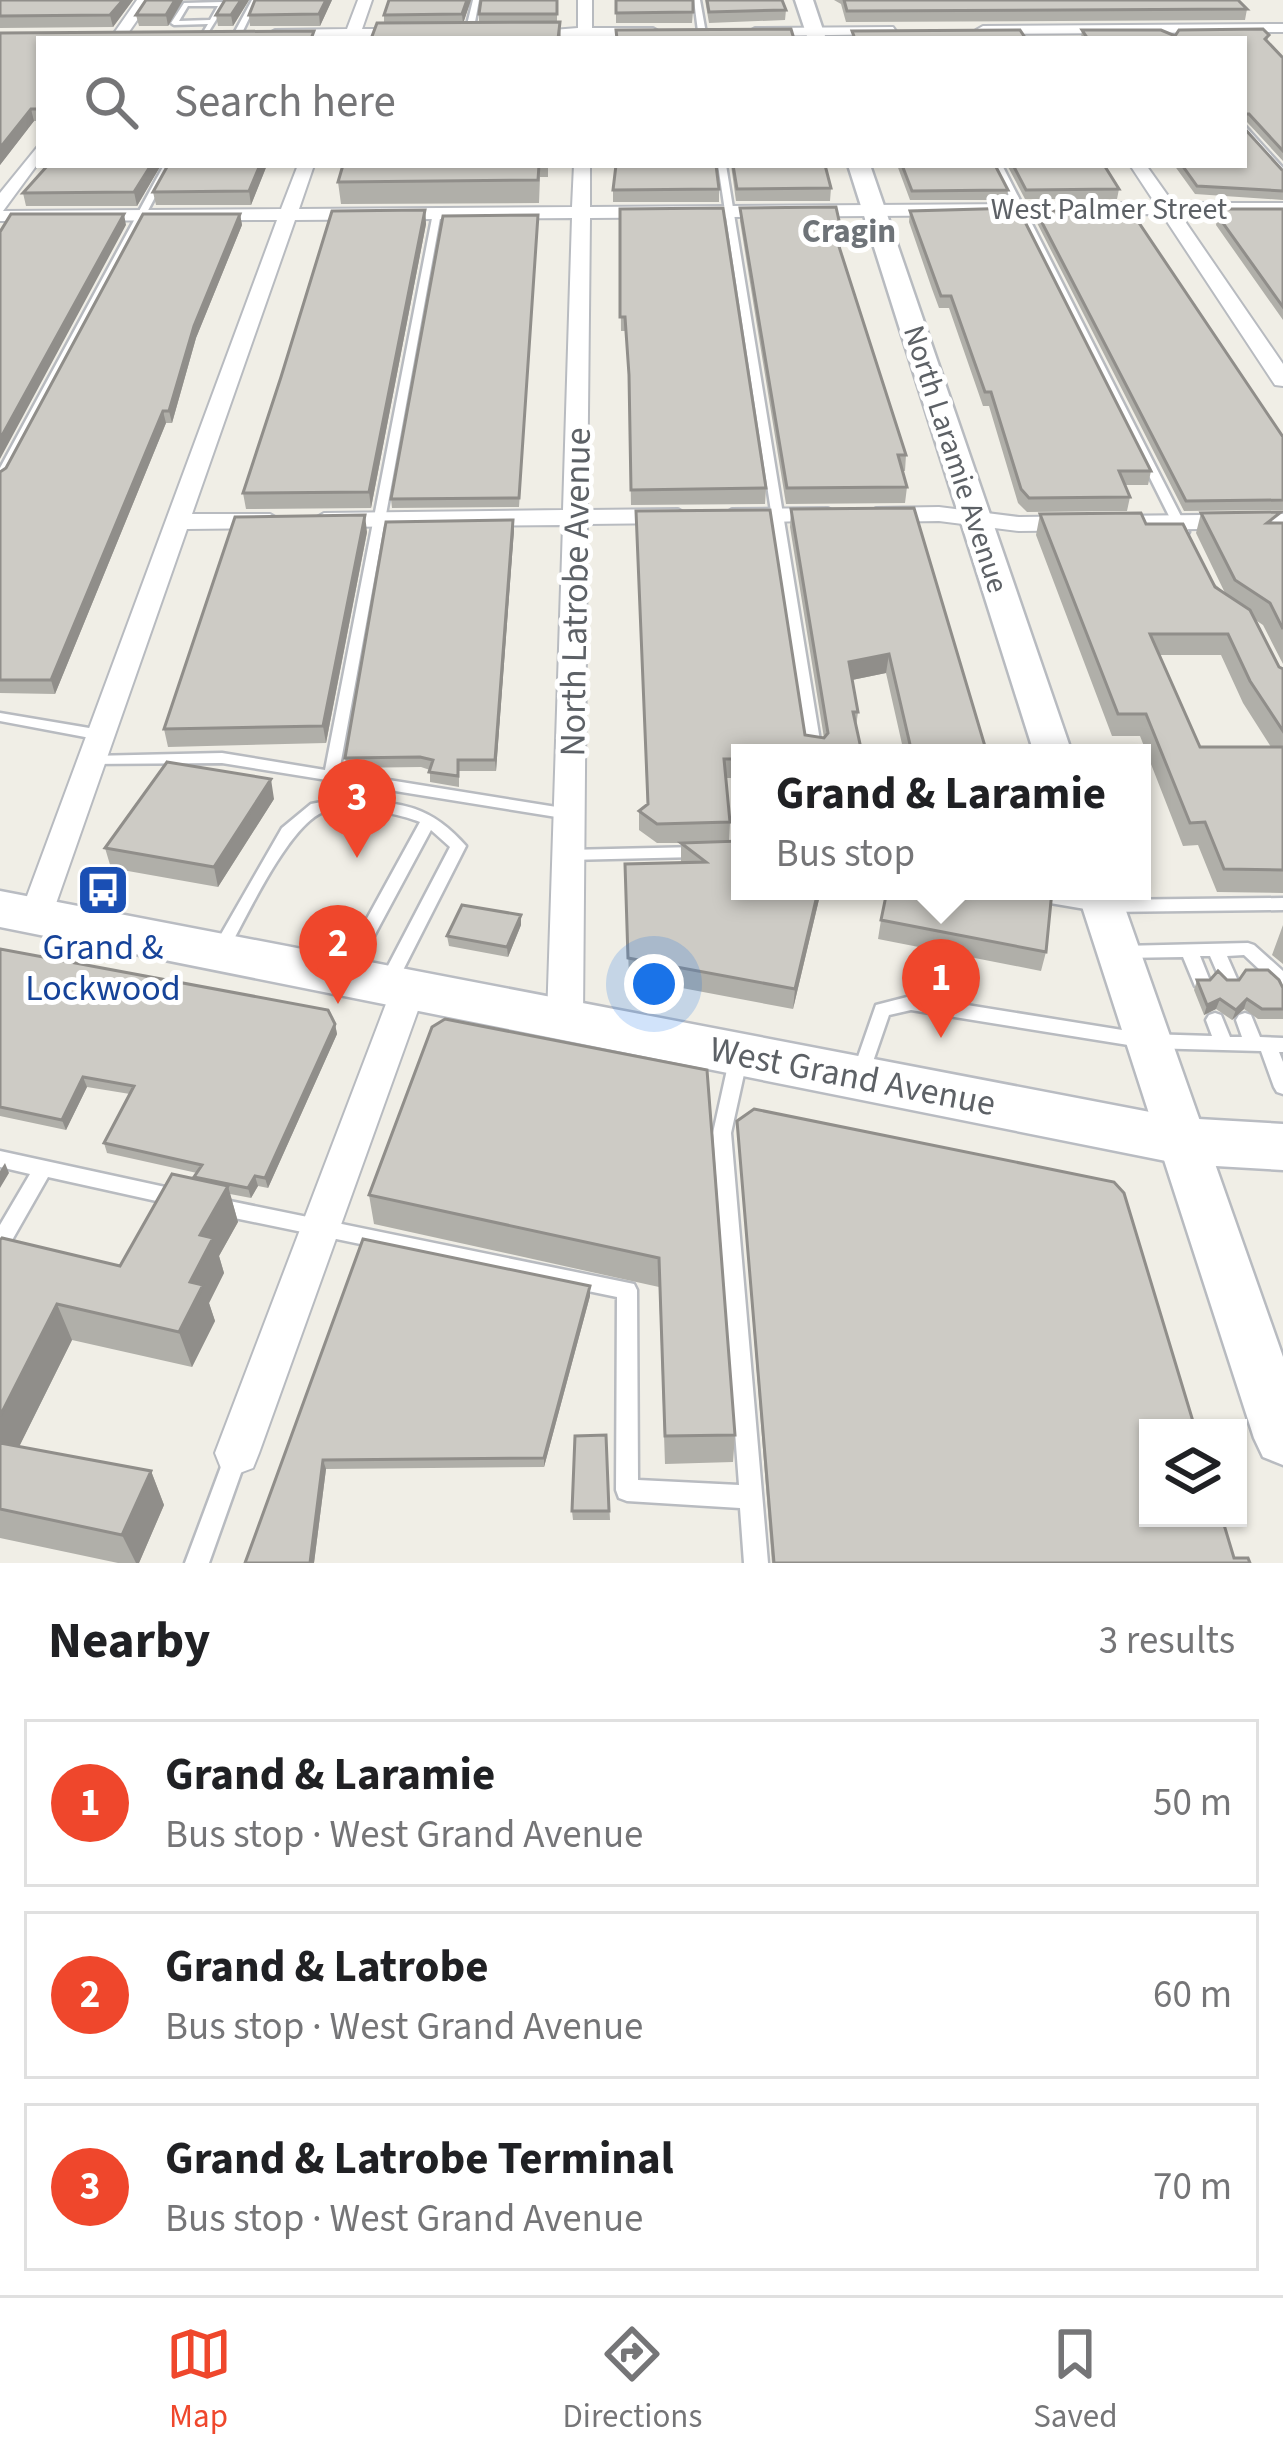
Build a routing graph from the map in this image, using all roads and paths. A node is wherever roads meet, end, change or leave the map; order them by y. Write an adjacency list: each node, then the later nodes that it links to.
1 (144, 0): 26 (street)
2 (255, 0): 29 (lane)
3 (365, 0): 30 (street)
4 (476, 0): 17 (lane)
5 (585, 0): 31 (street)
6 (697, 0): 23 (lane)
7 (804, 0): 24 (street)
8 (1256, 11): 12 (street)
9 (209, 28): 9 (lane); 18 (street); 28 (street)
10 (912, 31): 24 (street)
11 (955, 31): 19 (street)
12 (1280, 31): 20 (street)
13 (663, 32): 31 (street)
14 (682, 32): 23 (street)
15 (430, 33): 30 (street)
16 (450, 33): 17 (street)
17 (470, 33): 31 (street)
18 (161, 34)
19 (1050, 34): 20 (street)
20 (1166, 34)
21 (99, 35): 25 (street)
22 (139, 35): 27 (street)
23 (703, 35): 24 (street)
24 (816, 35)
25 (108, 36)
26 (119, 36)
27 (128, 36)
28 (233, 36)
29 (237, 36)
30 (352, 36)
31 (585, 36)
32 (1247, 131): 41 (lane)
33 (36, 154): 42 (street)
34 (166, 168): 51 (lane)
35 (305, 168): 50 (street)
36 (582, 168): 48 (street, North Latrobe Avenue)
37 (722, 168): 47 (lane)
38 (860, 168): 46 (street, North Laramie Avenue)
39 (1000, 168): 45 (lane)
40 (1140, 168): 43 (street)
41 (1283, 173)
42 (0, 206)
43 (1168, 208): 44 (street, West Palmer Street); 45 (street, West Palmer Street); 53 (street)
44 (1283, 208)
45 (1020, 209): 46 (street, West Palmer Street); 61 (lane)
46 (874, 210): 47 (street, West Palmer Street); 58 (street, North Laramie Avenue)
47 (729, 211): 48 (street, West Palmer Street); 55 (lane)
48 (581, 212): 49 (street, West Palmer Street); 56 (street, North Latrobe Avenue)
49 (437, 213): 50 (street, West Palmer Street); 57 (lane)
50 (288, 214): 51 (street, West Palmer Street); 60 (street)
51 (141, 215): 52 (street, West Palmer Street); 54 (lane)
52 (0, 216)
53 (1283, 380)
54 (0, 478)
55 (779, 516): 56 (street); 58 (street); 64 (lane)
56 (575, 518): 57 (street); 68 (street, North Latrobe Avenue)
57 (380, 520): 60 (street); 67 (lane)
58 (976, 520): 61 (street); 65 (street, North Laramie Avenue)
59 (1283, 521): 61 (street)
60 (178, 522): 63 (street)
61 (1182, 531)
62 (0, 717): 63 (lane)
63 (101, 735): 66 (street)
64 (814, 744)
65 (1050, 744)
66 (92, 761): 67 (lane); 75 (street)
67 (331, 775): 68 (lane)
68 (569, 814): 71 (street, North Latrobe Avenue)
69 (429, 820): 76 (lane); 83 (lane); 83 (lane)
70 (719, 851): 71 (lane)
71 (568, 855): 84 (street, North Latrobe Avenue)
72 (1102, 900): 79 (street)
73 (1151, 900): 74 (lane)
74 (1283, 904)
75 (18, 912): 76 (main road, West Grand Avenue)
76 (220, 950): 83 (main road, West Grand Avenue)
77 (1216, 950): 78 (lane); 81 (lane); 82 (lane)
78 (1189, 951): 79 (lane); 80 (lane)
79 (1118, 952): 87 (street)
80 (1201, 981)
81 (1229, 981)
82 (1283, 981)
83 (381, 982): 84 (main road, West Grand Avenue); 97 (street)
84 (565, 1019): 90 (main road, West Grand Avenue)
85 (1215, 1020): 88 (lane)
86 (1245, 1020): 89 (lane)
87 (1148, 1041): 88 (lane); 91 (lane); 93 (street)
88 (1224, 1043): 89 (lane)
89 (1268, 1044): 92 (lane)
90 (740, 1053): 91 (main road, West Grand Avenue); 101 (lane)
91 (860, 1077): 93 (main road, West Grand Avenue)
92 (1283, 1087)
93 (1181, 1141): 94 (main road, West Grand Avenue); 99 (street)
94 (1283, 1147)
95 (0, 1159): 96 (lane)
96 (43, 1169): 97 (lane); 98 (lane)
97 (316, 1228): 100 (street); 101 (lane)
98 (0, 1244)
99 (1283, 1438)
100 (237, 1453): 102 (lane)
101 (751, 1498): 103 (lane)
102 (196, 1563)
103 (756, 1563)

